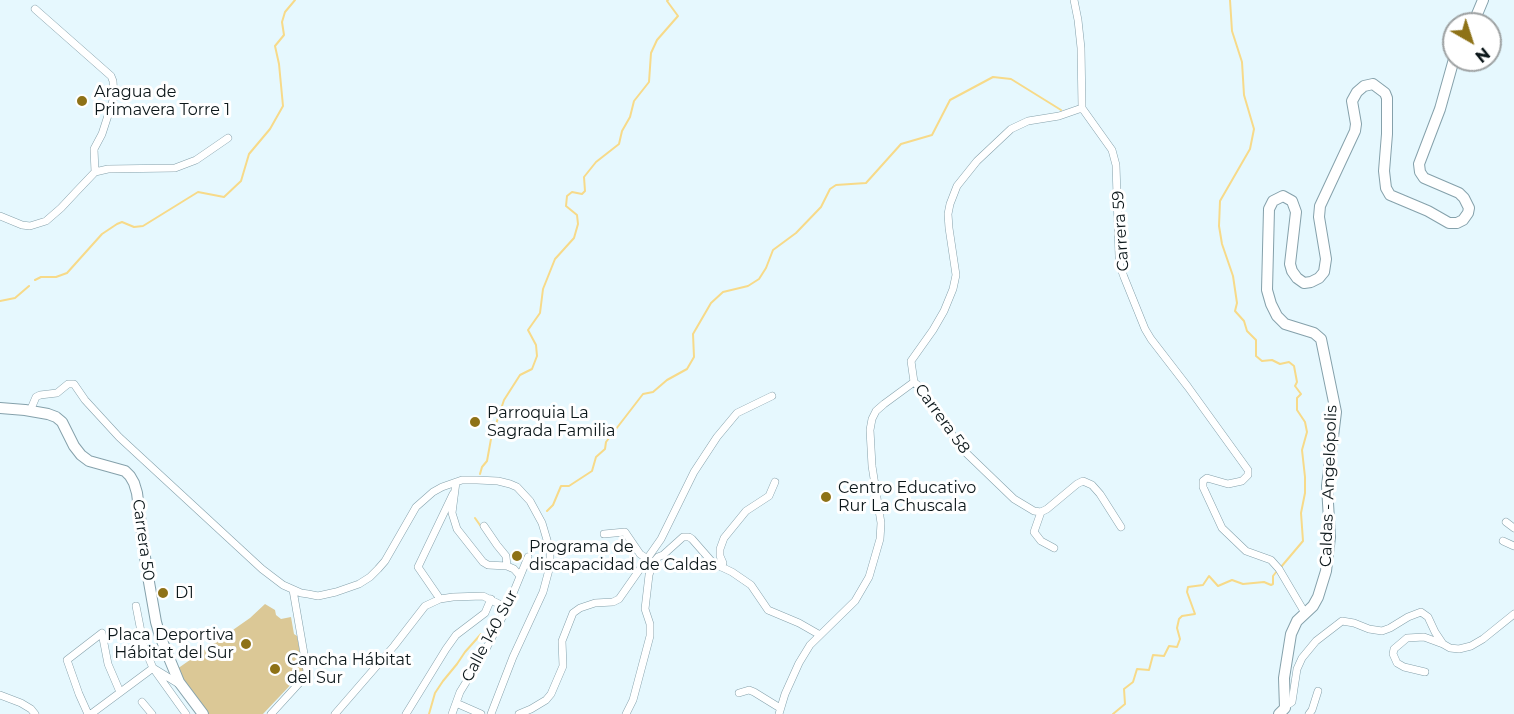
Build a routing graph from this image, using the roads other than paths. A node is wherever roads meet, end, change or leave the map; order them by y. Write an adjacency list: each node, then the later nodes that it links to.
1 (1074, 0): 4 (street)
2 (35, 9): 6 (street)
3 (1451, 72): 34 (street, Caldas - Angelópolis)
4 (1082, 108): 8 (street, Carrera 58); 34 (street, Carrera 59)
5 (228, 138): 6 (street)
6 (96, 172): 7 (street)
7 (0, 216)
8 (914, 382): 15 (street, Carrera 58); 36 (street)
9 (772, 396): 25 (street)
10 (0, 408): 11 (street, Carrera 50)
11 (30, 411): 29 (street); 40 (street, Carrera 50)
12 (456, 482): 14 (street); 29 (street); 59 (street)
13 (775, 482): 27 (street)
14 (453, 494): 26 (street); 31 (street)
15 (1041, 512): 18 (street); 23 (street)
16 (1506, 522): 19 (street)
17 (484, 526): 26 (street)
18 (1121, 527)
19 (1514, 528)
20 (604, 534): 25 (street)
21 (1503, 541): 22 (street)
22 (1514, 546)
23 (1054, 548)
24 (528, 557): 28 (street, Calle 140 Sur)
25 (650, 561): 27 (street); 60 (street); 61 (street)
26 (507, 566): 28 (street)
27 (721, 567): 36 (street)
28 (520, 576): 33 (street, Calle 140 Sur)
29 (293, 590): 54 (street)
30 (491, 599): 31 (street); 33 (street); 56 (street)
31 (440, 600): 55 (street)
32 (136, 606): 38 (street, Carrera 50)
33 (507, 608): 47 (street, Calle 140 Sur)
34 (1305, 613): 46 (street, Caldas - Angelópolis)
35 (1514, 614): 37 (street)
36 (820, 635): 48 (street)
37 (1443, 644): 39 (street); 46 (street)
38 (153, 668): 40 (street); 42 (street); 49 (street, Carrera 50)
39 (1425, 672)
40 (181, 685): 53 (street, Carrera 50)
41 (1318, 691): 63 (street)
42 (120, 692): 51 (street); 51 (street)
43 (739, 693): 48 (street)
44 (0, 695): 50 (street)
45 (142, 702): 52 (street)
46 (1285, 702): 62 (street)
47 (456, 703): 57 (street, Calle 140 Sur); 58 (street)
48 (780, 711)
49 (183, 713)
50 (35, 714)
51 (90, 714)
52 (152, 714)
53 (203, 714)
54 (271, 714)
55 (335, 714)
56 (406, 714)
57 (452, 714)
58 (481, 714)
59 (491, 714)
60 (519, 714)
61 (627, 714)
62 (1279, 714)
63 (1309, 714)

